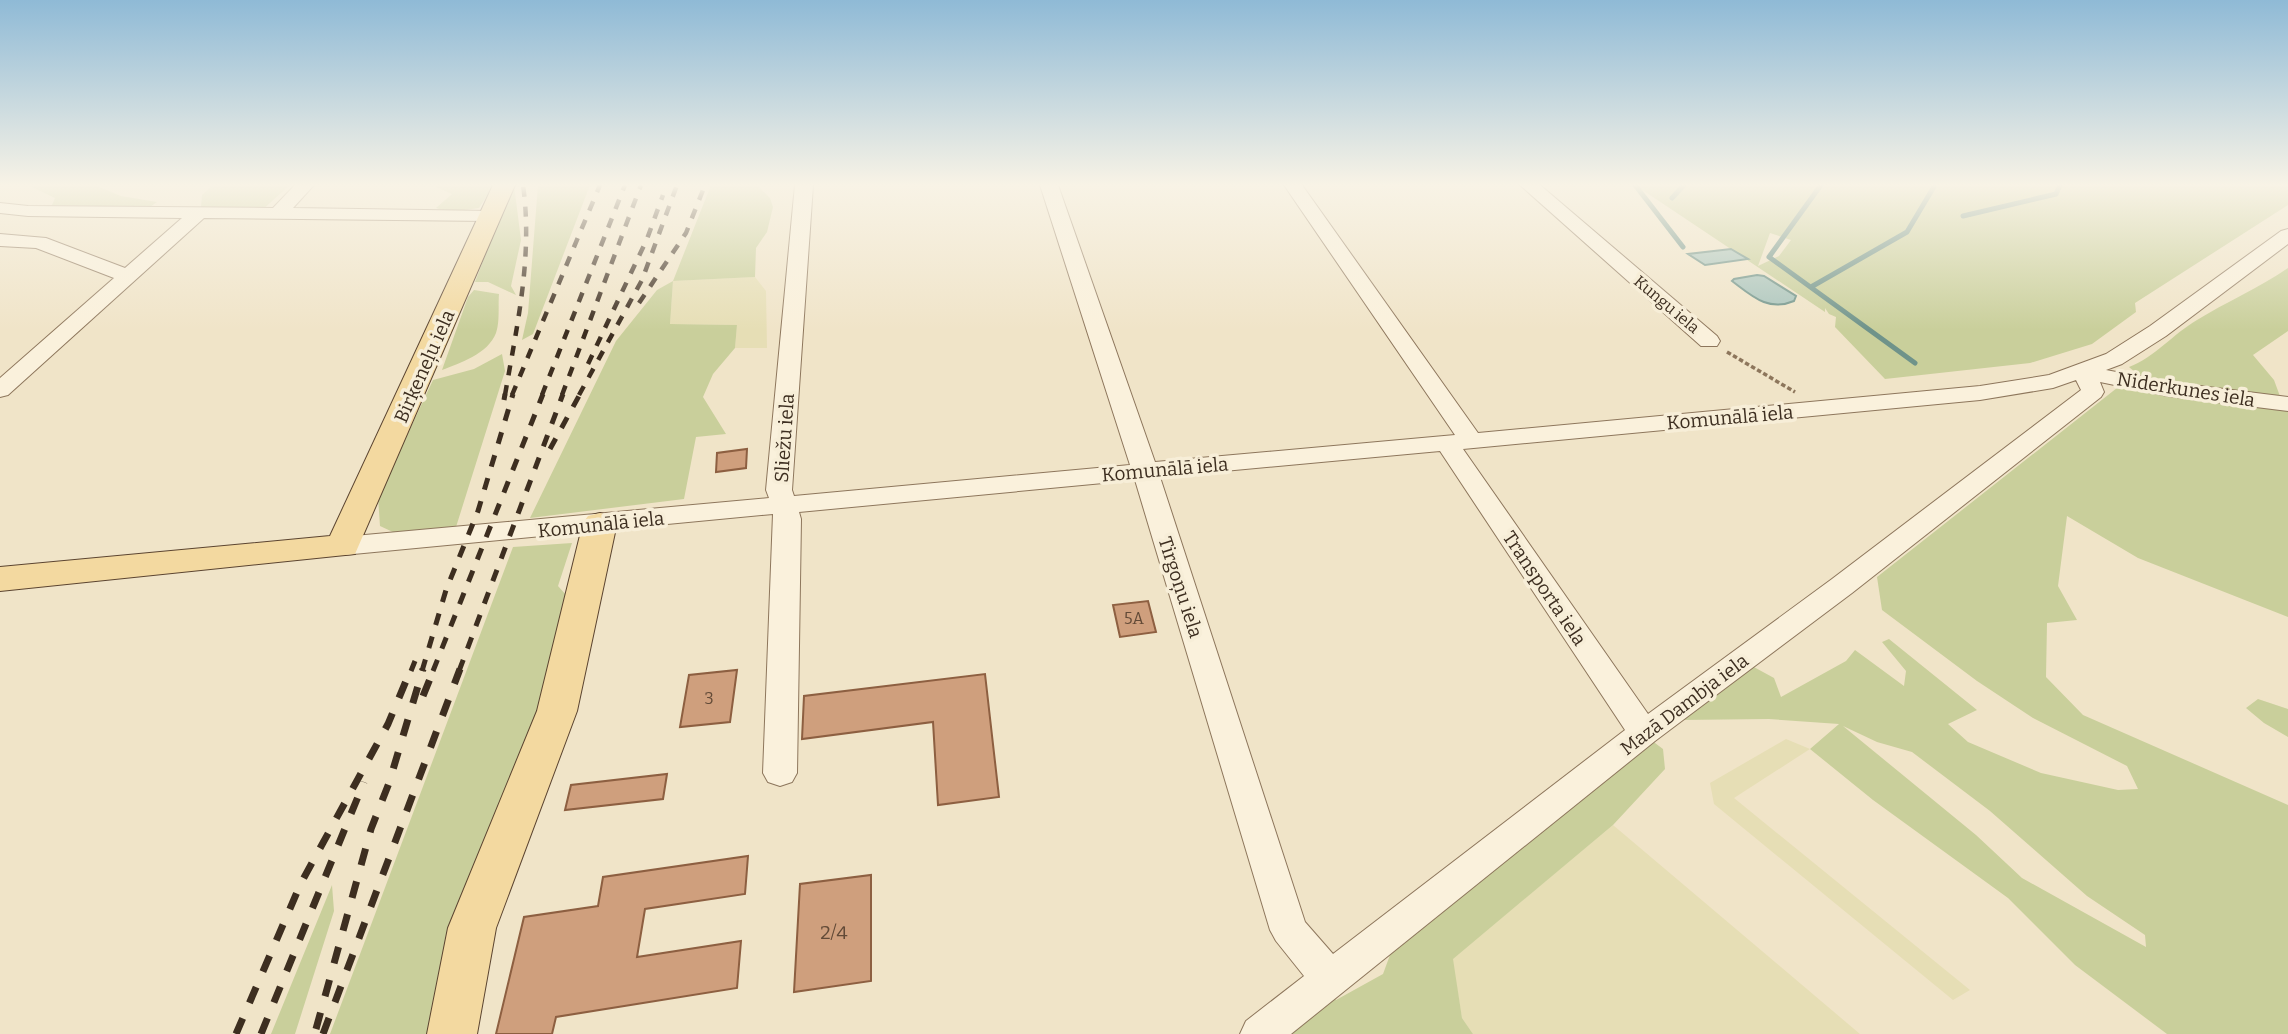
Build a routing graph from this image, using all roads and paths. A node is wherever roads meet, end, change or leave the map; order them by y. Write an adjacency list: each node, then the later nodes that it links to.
1 (177, 233): 9 (street)
2 (482, 233): 19 (main road, Birķeneļu iela)
3 (800, 233): 17 (street, Sliežu iela)
4 (1065, 233): 16 (street, Tirgoņu iela)
5 (1324, 233): 15 (street, Transporta iela)
6 (1585, 233): 10 (street, Kungu iela)
7 (2288, 236): 11 (street, Komunālā iela)
8 (0, 240): 9 (street)
9 (130, 277): 12 (street)
10 (1709, 341): 13 (path)
11 (2084, 372): 14 (street, Niderkunes iela); 15 (street, Komunālā iela); 21 (street, Mazā Dambja iela)
12 (0, 390)
13 (1792, 390)
14 (2288, 404)
15 (1460, 442): 16 (street, Komunālā iela); 21 (street, Transporta iela)
16 (1145, 471): 17 (street, Komunālā iela); 23 (street, Tirgoņu iela)
17 (784, 506): 18 (street, Komunālā iela); 22 (street, Sliežu iela)
18 (600, 523): 19 (street, Komunālā iela); 24 (main road)
19 (343, 546): 20 (main road, Komunālā iela)
20 (0, 579)
21 (1644, 733): 23 (street, Mazā Dambja iela)
22 (780, 774)
23 (1330, 979): 25 (street, Mazā Dambja iela)
24 (453, 1034)
25 (1260, 1034)

